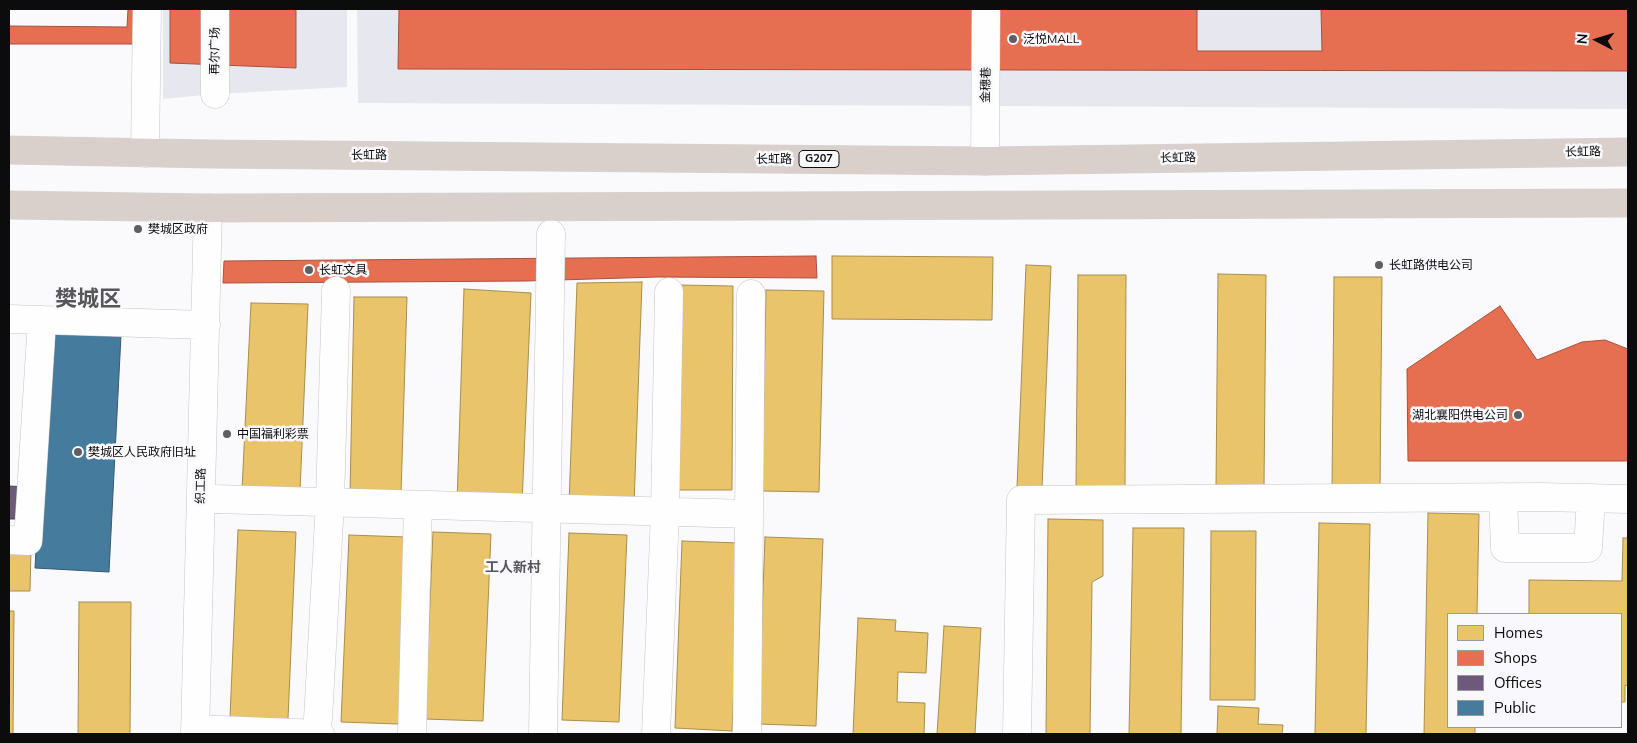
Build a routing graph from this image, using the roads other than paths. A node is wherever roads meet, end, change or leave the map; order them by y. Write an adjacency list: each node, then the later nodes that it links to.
1 (147, 9): 7 (street)
2 (215, 9): 4 (street, 再尔广场)
3 (986, 9): 8 (street, 金穗巷)
4 (215, 94)
5 (9, 150): 7 (highway, 长虹路 / G207)
6 (1628, 152): 8 (highway, 长虹路 / G207)
7 (145, 153): 8 (highway, 长虹路 / G207)
8 (985, 161)
9 (1628, 203): 11 (highway)
10 (9, 205): 11 (highway)
11 (208, 208): 18 (street, 织工路)
12 (551, 234): 25 (street)
13 (336, 291): 23 (street)
14 (669, 292): 26 (street)
15 (752, 294): 27 (street)
16 (9, 319): 17 (street)
17 (42, 320): 18 (street); 28 (street)
18 (206, 325): 30 (street, 织工路)
19 (1503, 497): 20 (street); 20 (street); 35 (street)
20 (1591, 498): 22 (street)
21 (215, 499): 23 (street)
22 (1628, 499)
23 (330, 502): 24 (street); 29 (street)
24 (418, 505): 25 (street); 31 (street)
25 (546, 509): 26 (street); 32 (street)
26 (665, 512): 27 (street); 33 (street)
27 (750, 514): 34 (street)
28 (9, 540)
29 (319, 727): 30 (street)
30 (195, 732)
31 (412, 734)
32 (543, 734)
33 (656, 734)
34 (748, 734)
35 (1017, 734)

